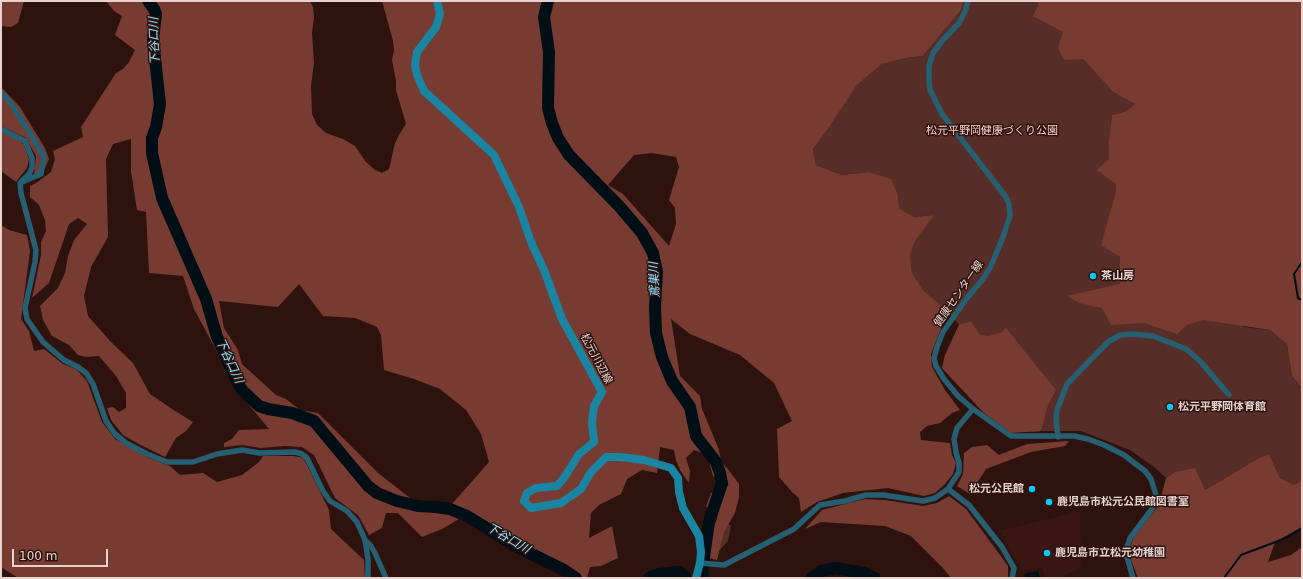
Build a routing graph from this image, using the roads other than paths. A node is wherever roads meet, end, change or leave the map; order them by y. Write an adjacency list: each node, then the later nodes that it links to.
1 (437, 1): 11 (main road, 松元川辺線)
2 (968, 1): 7 (street, 健康センター線)
3 (1, 92): 5 (street)
4 (1, 129): 5 (street)
5 (20, 183): 10 (street)
6 (1229, 395): 8 (street)
7 (973, 409): 8 (street, 健康センター線); 9 (street)
8 (1058, 437): 16 (street, 健康センター線)
9 (948, 489): 11 (street); 15 (street)
10 (365, 540): 12 (street); 13 (street)
11 (700, 564): 14 (main road, 松元川辺線)
12 (368, 578)
13 (386, 578)
14 (696, 578)
15 (1012, 578)
16 (1133, 578)

